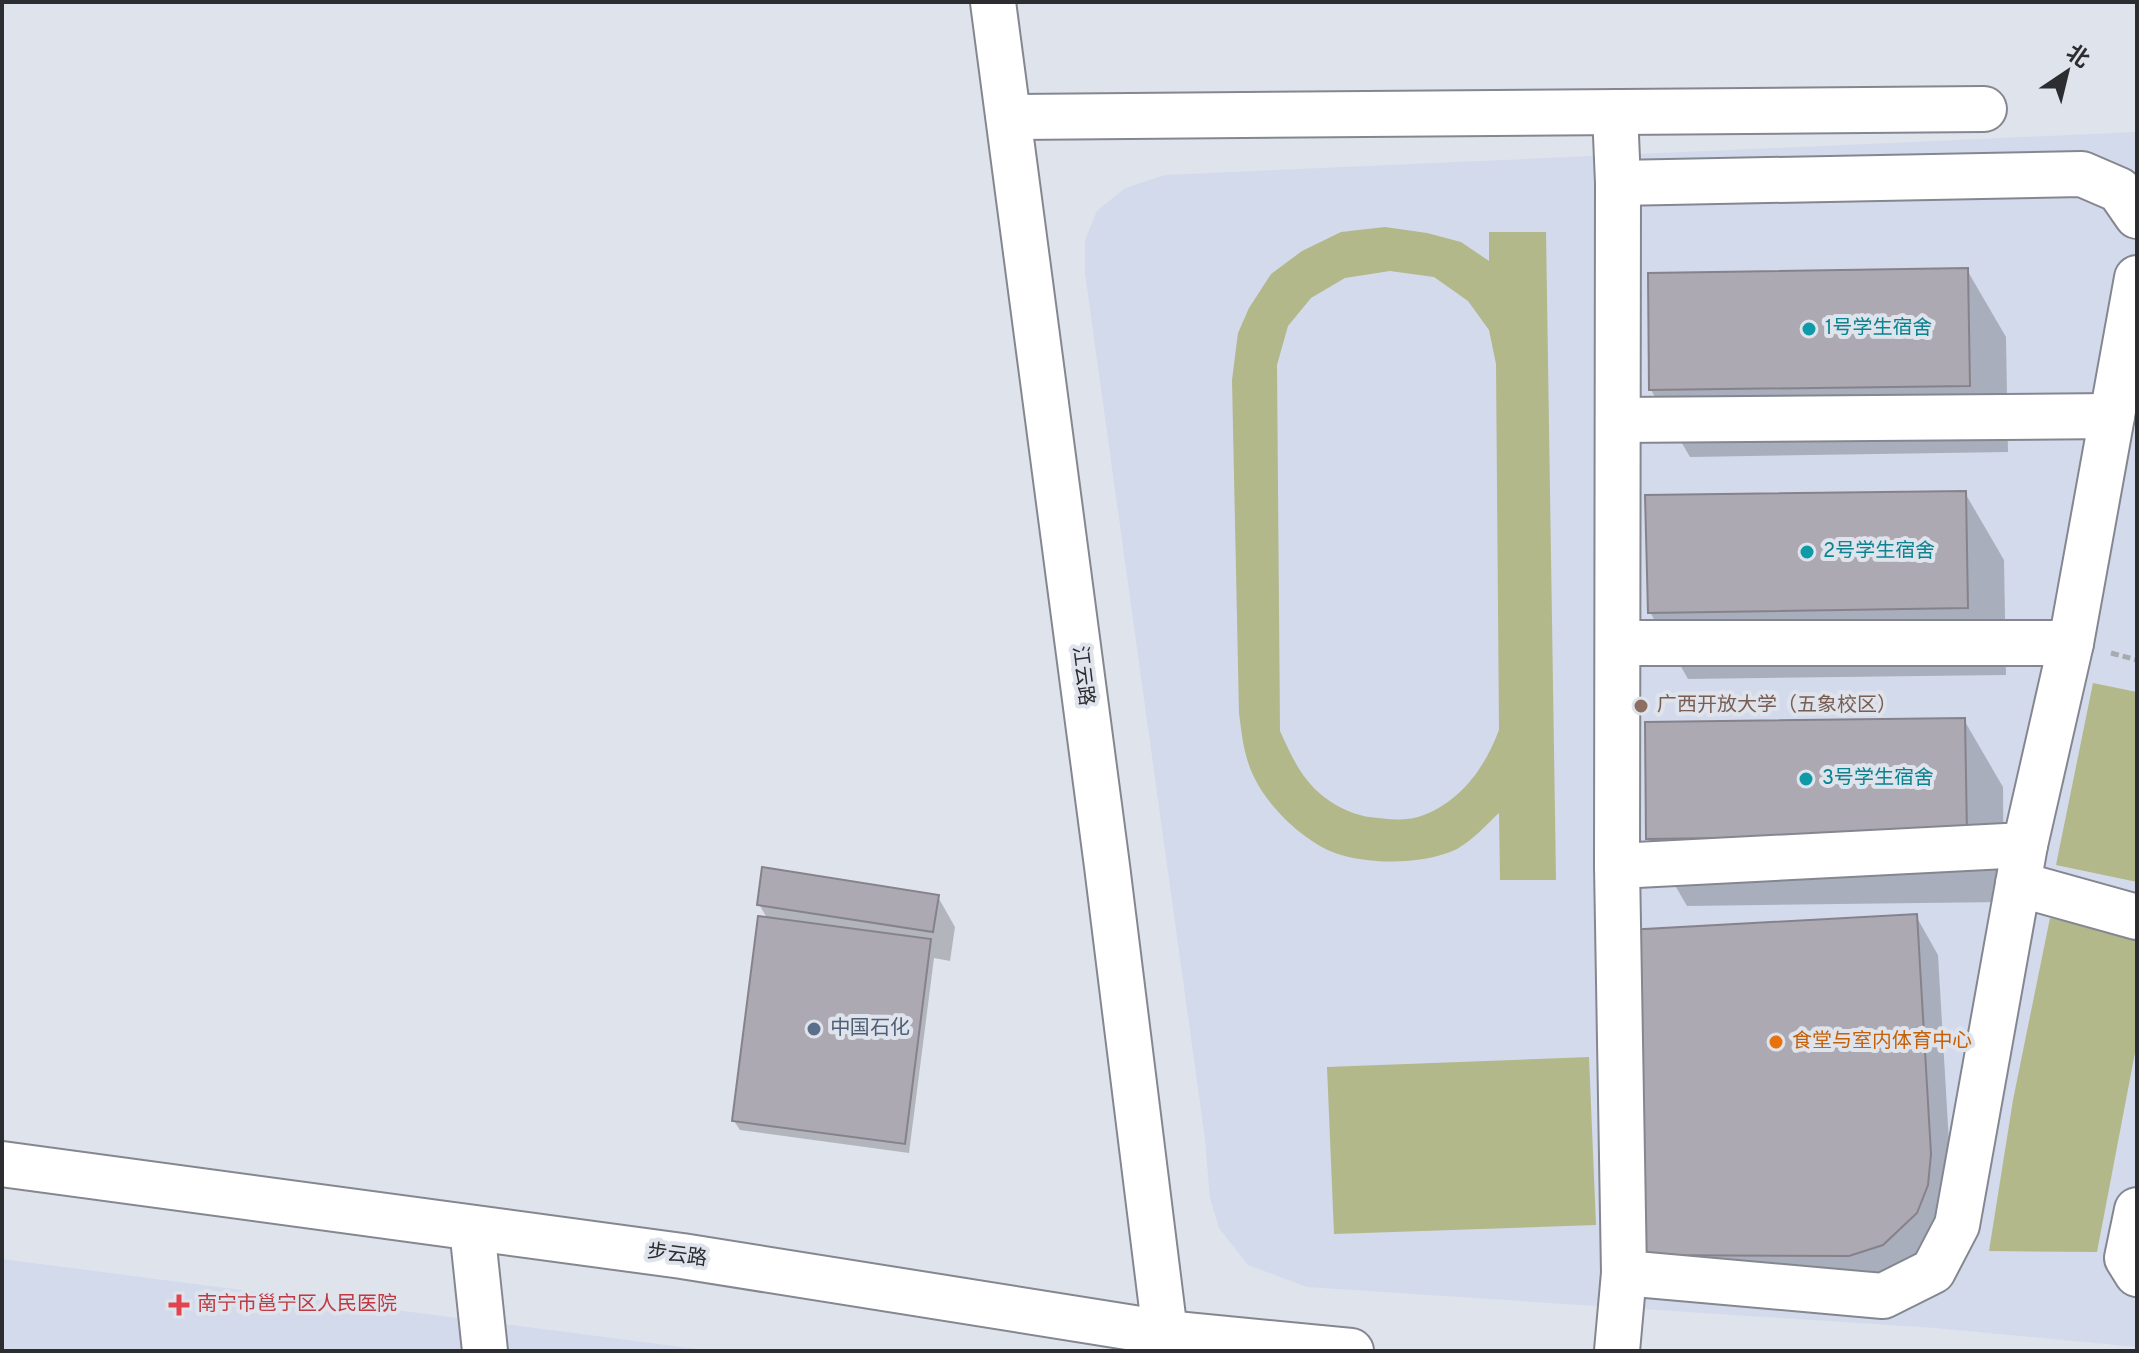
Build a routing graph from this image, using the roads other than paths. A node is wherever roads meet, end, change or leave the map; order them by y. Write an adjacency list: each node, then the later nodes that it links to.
1 (993, 2): 4 (street, 江云路)
2 (1984, 109): 3 (street)
3 (1615, 112): 4 (street); 5 (street)
4 (1009, 117): 20 (street, 江云路)
5 (1618, 183): 6 (street); 9 (street)
6 (2131, 199)
7 (2137, 278): 8 (street)
8 (2112, 416): 9 (street); 11 (street)
9 (1618, 420): 10 (street)
10 (1618, 643): 11 (street); 13 (street)
11 (2071, 643): 12 (street)
12 (2021, 864): 13 (street); 14 (street); 18 (street)
13 (1617, 866): 18 (street)
14 (2137, 917)
15 (2, 1164): 17 (street, 步云路)
16 (2137, 1210): 19 (street)
17 (472, 1228): 20 (street, 步云路); 21 (street)
18 (1624, 1273): 23 (street)
19 (2137, 1274)
20 (1164, 1342): 22 (street, 步云路)
21 (485, 1351)
22 (1351, 1351)
23 (1617, 1351)

